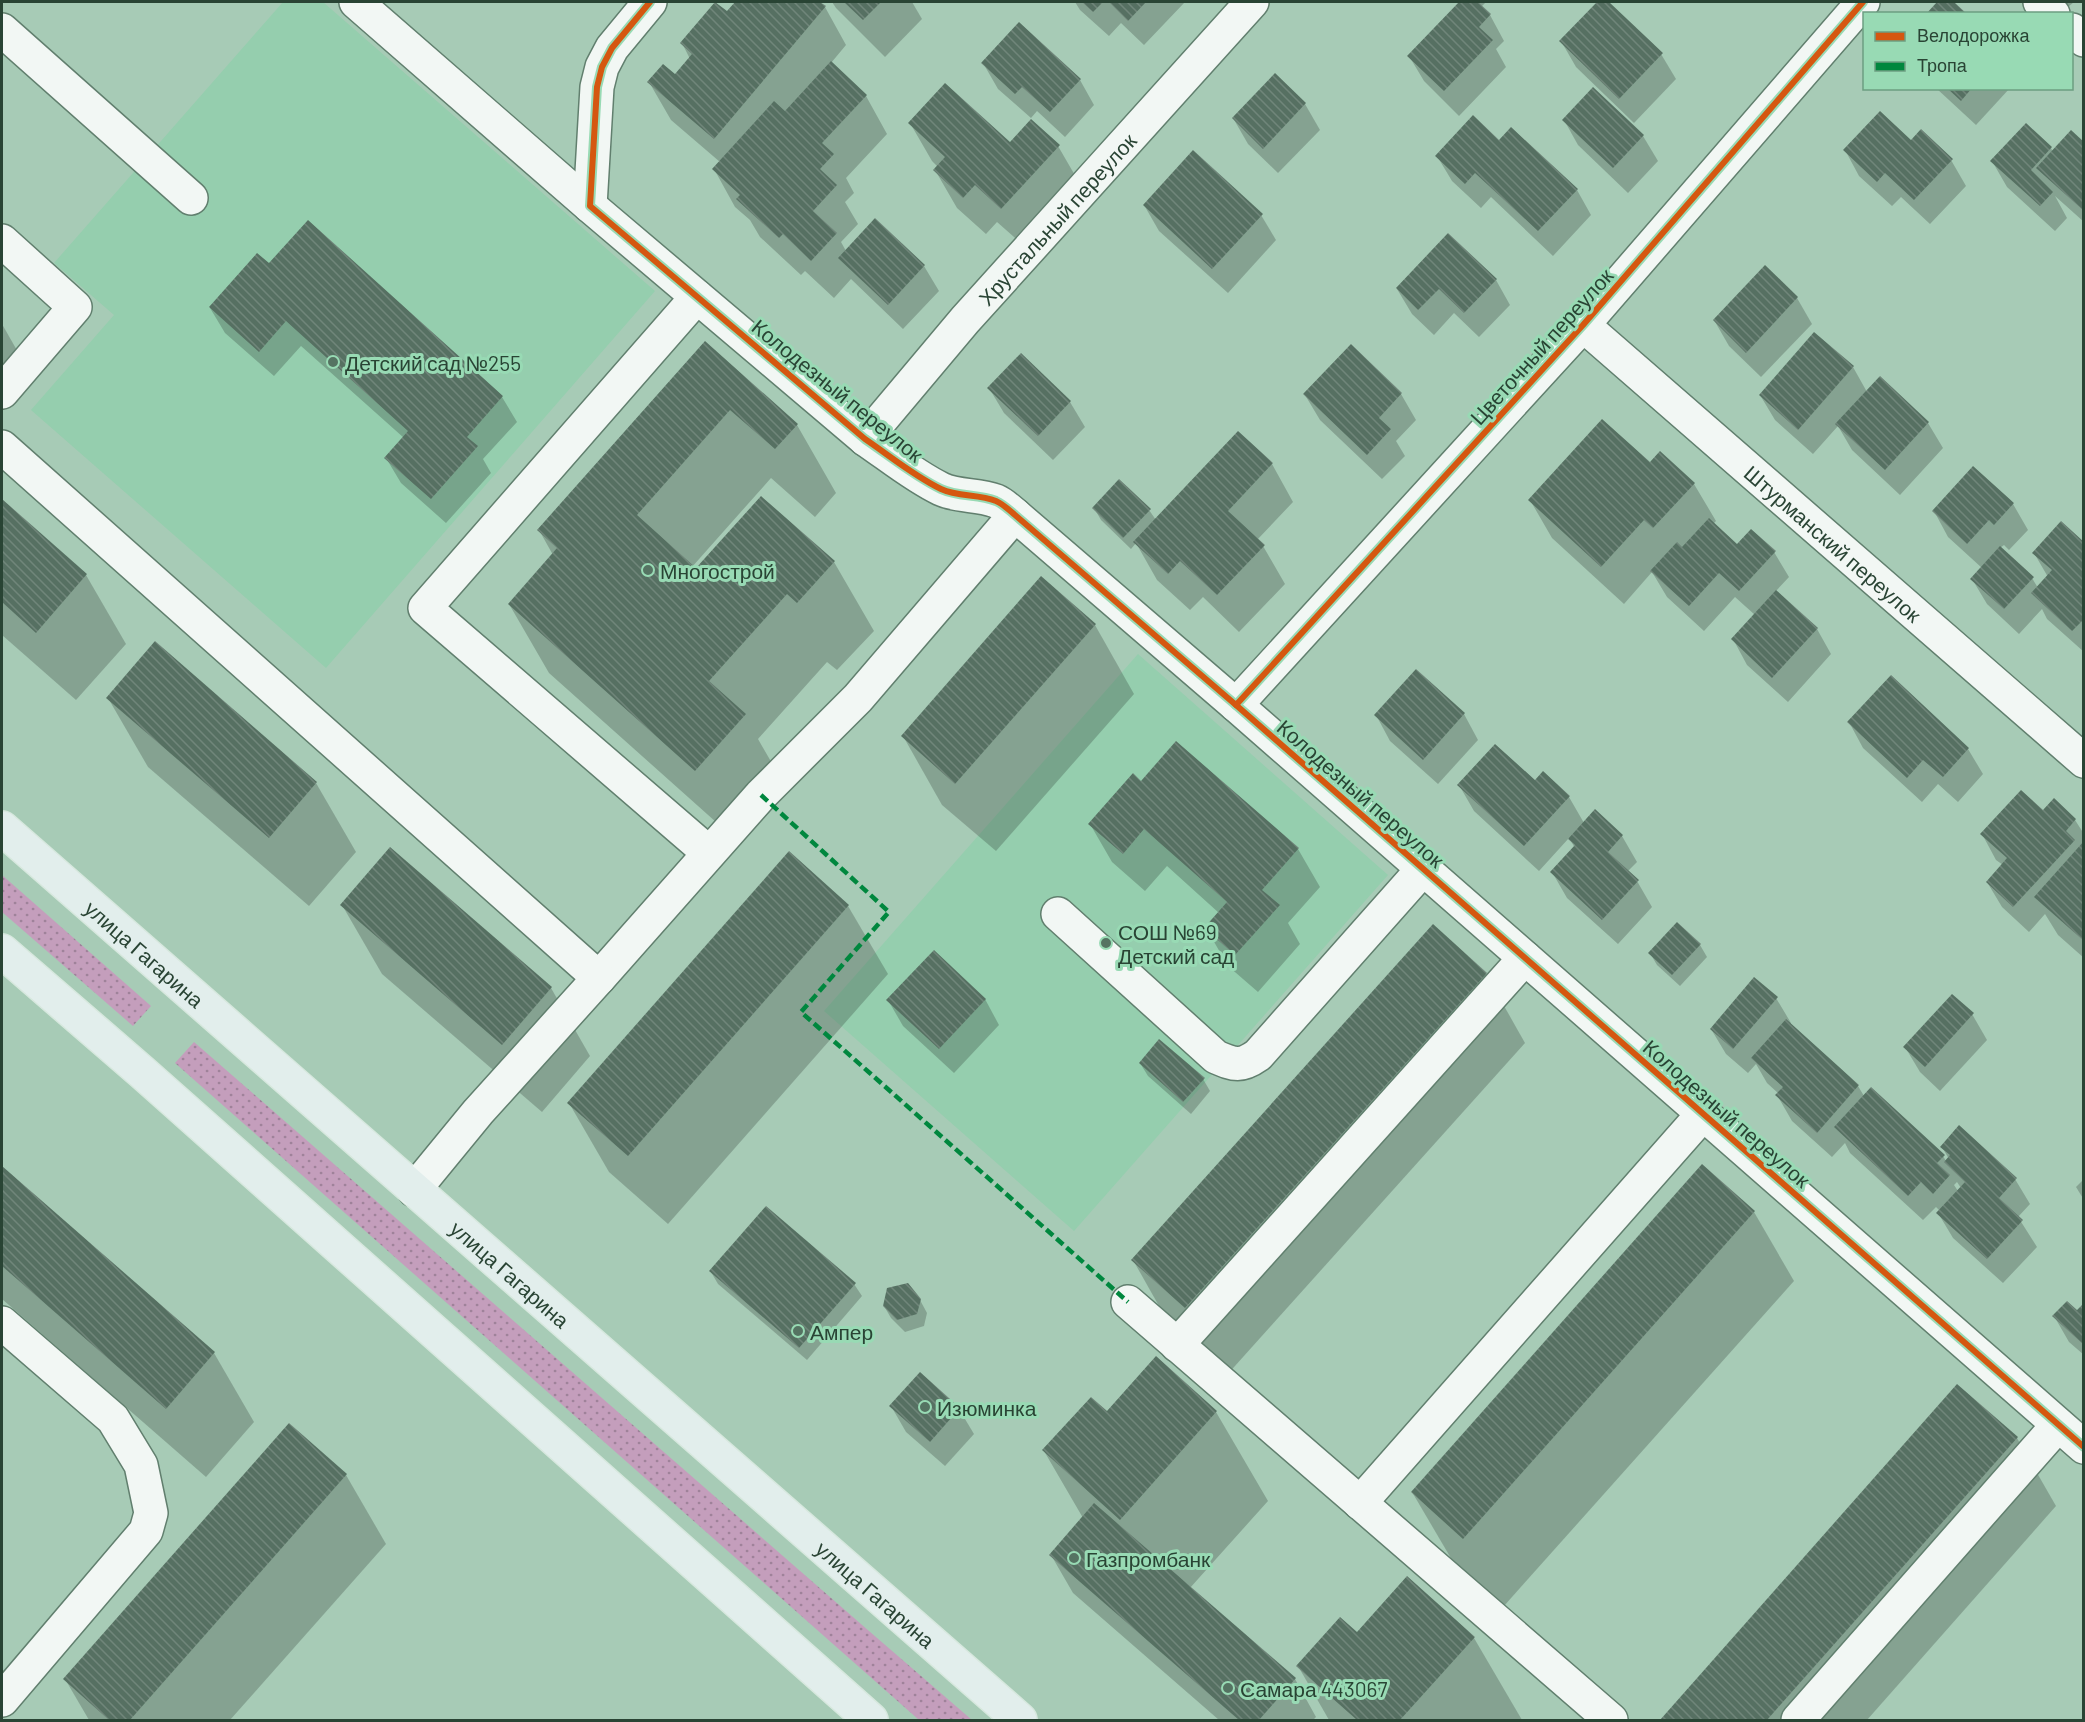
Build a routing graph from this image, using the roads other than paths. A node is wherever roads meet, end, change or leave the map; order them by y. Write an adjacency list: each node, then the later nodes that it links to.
1 (356, 2): 7 (street, Колодезный переулок)
2 (650, 2): 7 (street)
3 (1252, 2): 12 (street, Хрустальный переулок)
4 (1863, 2): 10 (street, Цветочный переулок)
5 (2, 30): 6 (street)
6 (191, 198)
7 (590, 207): 9 (street, Колодезный переулок)
8 (2, 242): 11 (street)
9 (697, 297): 12 (street, Колодезный переулок); 18 (street)
10 (1583, 325): 15 (street, Цветочный переулок); 16 (street, Штурманский переулок)
11 (2, 392)
12 (866, 439): 14 (street, Колодезный переулок)
13 (2, 447): 23 (street)
14 (1015, 515): 15 (street, Колодезный переулок); 18 (street)
15 (1236, 705): 19 (street, Колодезный переулок)
16 (2084, 761)
17 (2, 828): 25 (main road, улица Гагарина)
18 (709, 853): 23 (street)
19 (1423, 869): 20 (street); 22 (street, Колодезный переулок)
20 (1058, 914)
21 (2, 951): 33 (main road)
22 (1525, 958): 24 (street, Колодезный переулок); 28 (street)
23 (598, 978): 25 (street)
24 (1703, 1114): 29 (street, Колодезный переулок); 31 (street)
25 (414, 1190): 34 (main road, улица Гагарина)
26 (1128, 1302): 28 (street)
27 (2, 1323): 32 (street)
28 (1177, 1345): 31 (street)
29 (2058, 1425): 30 (street, Колодезный переулок); 36 (street)
30 (2084, 1447)
31 (1360, 1503): 35 (street)
32 (2, 1700)
33 (871, 1720)
34 (1020, 1720)
35 (1611, 1720)
36 (1798, 1720)

